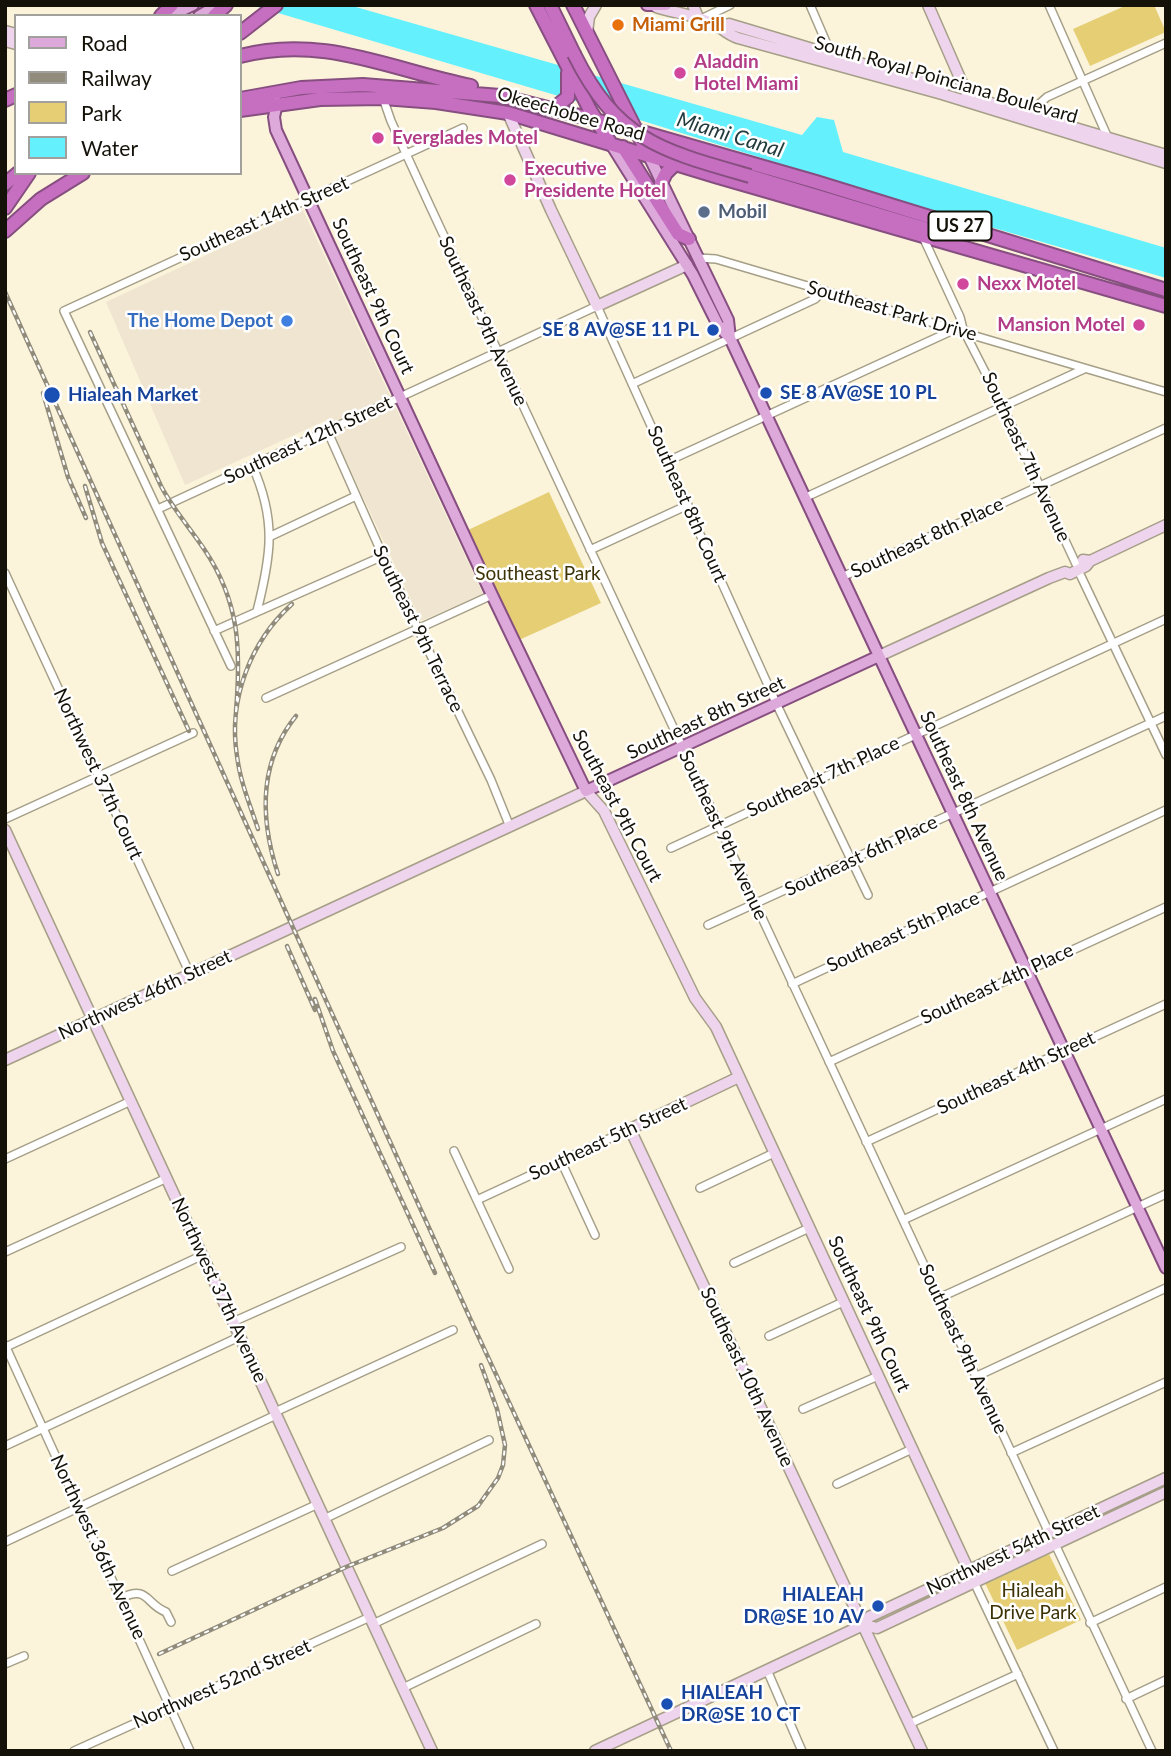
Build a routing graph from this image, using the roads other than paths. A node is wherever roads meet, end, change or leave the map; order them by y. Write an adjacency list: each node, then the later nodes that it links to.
1 (193, 5): 15 (main road)
2 (218, 5): 16 (main road)
3 (536, 5): 24 (highway)
4 (550, 5): 24 (highway)
5 (573, 5): 20 (highway)
6 (596, 5): 20 (street)
7 (666, 5): 13 (main road)
8 (693, 5): 17 (street)
9 (730, 5): 17 (street)
10 (810, 5): 22 (street)
11 (928, 5): 30 (street)
12 (1049, 5): 25 (street)
13 (650, 6): 17 (street, South Royal Poinciana Boulevard)
14 (271, 9): 19 (highway)
15 (174, 14)
16 (202, 14)
17 (699, 20): 18 (street, South Royal Poinciana Boulevard)
18 (719, 27): 22 (street, South Royal Poinciana Boulevard); 30 (street, South Royal Poinciana Boulevard)
19 (242, 31)
20 (587, 33): 40 (highway)
21 (1166, 43): 25 (street)
22 (827, 55): 30 (street, South Royal Poinciana Boulevard)
23 (242, 56): 27 (highway)
24 (569, 61): 33 (highway); 37 (highway); 59 (highway, bridge)
25 (1083, 80): 36 (street); 41 (street)
26 (301, 88): 27 (highway, Okeechobee Road / US 27); 29 (highway, Okeechobee Road / US 27); 31 (highway)
27 (487, 94): 33 (highway, Okeechobee Road / US 27)
28 (383, 97): 31 (highway, Okeechobee Road / US 27); 35 (highway, Okeechobee Road / US 27); 44 (street, Southeast 9th Avenue)
29 (242, 99)
30 (970, 100): 36 (street, South Royal Poinciana Boulevard); 47 (street, South Royal Poinciana Boulevard)
31 (277, 103): 32 (highway, Okeechobee Road / US 27); 39 (main road, Southeast 9th Court)
32 (254, 107): 34 (highway, Okeechobee Road / US 27); 39 (main road, Southeast 9th Court)
33 (553, 109): 37 (highway, Okeechobee Road / US 27)
34 (242, 110)
35 (508, 113): 42 (highway, Okeechobee Road / US 27); 62 (street, Southeast 8th Court)
36 (1028, 114): 41 (street, South Royal Poinciana Boulevard)
37 (596, 120): 40 (highway, Okeechobee Road / US 27); 42 (highway); 43 (highway)
38 (463, 128): 44 (street, Southeast 14th Street)
39 (276, 130): 52 (main road, Southeast 9th Court)
40 (635, 130): 46 (highway); 60 (highway, Okeechobee Road / US 27)
41 (1108, 138): 45 (street, South Royal Poinciana Boulevard)
42 (611, 144): 43 (highway, Okeechobee Road / US 27); 58 (main road)
43 (624, 149): 46 (highway, Okeechobee Road / US 27); 56 (highway)
44 (407, 154): 52 (street, Southeast 14th Street); 66 (street, Southeast 9th Avenue)
45 (1166, 155)
46 (649, 156): 48 (highway, Okeechobee Road / US 27); 51 (main road)
47 (1166, 163)
48 (675, 164): 51 (highway); 55 (highway, Okeechobee Road / US 27)
49 (28, 175): 53 (highway)
50 (80, 175): 54 (highway)
51 (662, 183): 56 (main road)
52 (308, 200): 70 (main road, Southeast 9th Court); 81 (street, Southeast 14th Street)
53 (5, 208)
54 (5, 231)
55 (923, 237): 59 (highway, Okeechobee Road / US 27); 64 (street, Southeast 7th Avenue)
56 (689, 239): 57 (main road)
57 (698, 258): 61 (street, Southeast Park Drive); 65 (main road)
58 (687, 265): 62 (street, Southeast 12th Street); 65 (main road)
59 (1064, 276): 63 (highway, Okeechobee Road / US 27)
60 (1166, 290)
61 (823, 291): 64 (street, Southeast Park Drive); 65 (street)
62 (597, 306): 66 (street, Southeast 12th Street); 68 (street, Southeast 8th Court)
63 (1166, 306)
64 (963, 330): 67 (street, Southeast Park Drive); 71 (street, Southeast 7th Avenue); 72 (street)
65 (730, 338): 68 (street); 72 (main road, Southeast 8th Avenue)
66 (498, 351): 70 (street, Southeast 12th Street); 84 (street, Southeast 9th Avenue)
67 (1084, 368): 69 (street, Southeast Park Drive); 71 (street)
68 (632, 384): 75 (street, Southeast 8th Court)
69 (1166, 393)
70 (401, 397): 74 (street, Southeast 12th Street); 89 (main road, Southeast 9th Court)
71 (1002, 405): 77 (street, Southeast 7th Avenue); 79 (street)
72 (766, 416): 75 (street); 79 (main road, Southeast 8th Avenue)
73 (1166, 428): 77 (street, Southeast 8th Place)
74 (327, 430): 76 (street, Southeast 12th Street); 78 (street, Southeast 9th Terrace)
75 (668, 461): 80 (street, Southeast 8th Court)
76 (252, 466): 81 (street, Southeast 12th Street); 83 (street)
77 (1040, 486): 86 (street, Southeast 7th Avenue); 88 (street, Southeast 8th Place)
78 (356, 496): 83 (street); 85 (street, Southeast 9th Terrace)
79 (804, 498): 88 (main road, Southeast 8th Avenue)
80 (688, 505): 84 (street); 98 (street, Southeast 8th Court)
81 (158, 509): 93 (street)
82 (1166, 525): 86 (street, Southeast 8th Street)
83 (271, 536): 90 (street)
84 (590, 550): 103 (street, Southeast 9th Avenue)
85 (383, 556): 90 (street); 92 (street, Southeast 9th Terrace)
86 (1077, 567): 94 (street, Southeast 7th Avenue); 95 (street, Southeast 8th Street)
87 (6, 576): 105 (street, Northwest 37th Court)
88 (842, 577): 95 (main road, Southeast 8th Avenue)
89 (492, 595): 92 (street); 107 (main road, Southeast 9th Court)
90 (257, 611): 93 (street)
91 (1166, 619): 94 (street, Southeast 7th Place)
92 (418, 628): 97 (street); 112 (street, Southeast 9th Terrace)
93 (214, 631): 96 (street)
94 (1113, 642): 100 (street, Southeast 7th Avenue); 102 (street, Southeast 7th Place)
95 (879, 656): 98 (main road, Southeast 8th Street); 102 (main road, Southeast 8th Avenue)
96 (231, 666)
97 (266, 698)
98 (777, 705): 103 (main road, Southeast 8th Street); 106 (street, Southeast 8th Court)
99 (1166, 716): 100 (street, Southeast 6th Place)
100 (1151, 723): 104 (street, Southeast 7th Avenue); 109 (street, Southeast 6th Place)
101 (193, 733): 105 (street)
102 (915, 734): 106 (street, Southeast 7th Place); 109 (main road, Southeast 8th Avenue)
103 (683, 748): 107 (main road, Southeast 8th Street); 111 (street, Southeast 9th Avenue)
104 (1166, 755)
105 (99, 776): 110 (street); 123 (street, Northwest 37th Court)
106 (814, 781): 111 (street, Southeast 7th Place); 115 (street, Southeast 8th Court)
107 (586, 791): 112 (street, Southeast 8th Street); 130 (street, Southeast 9th Court)
108 (1166, 810): 116 (street, Southeast 5th Place)
109 (953, 814): 115 (street, Southeast 6th Place); 116 (main road, Southeast 8th Avenue)
110 (5, 819)
111 (720, 825): 114 (street, Southeast 7th Place); 118 (street, Southeast 9th Avenue)
112 (510, 827): 121 (street, Southeast 8th Street)
113 (5, 830): 126 (street, Northwest 37th Avenue)
114 (671, 848)
115 (852, 860): 117 (street, Southeast 8th Court); 118 (street, Southeast 6th Place)
116 (989, 891): 122 (main road, Southeast 8th Avenue); 124 (street, Southeast 5th Place)
117 (868, 895)
118 (754, 904): 120 (street, Southeast 6th Place); 124 (street, Southeast 9th Avenue)
119 (1166, 907): 122 (street, Southeast 4th Place)
120 (709, 925)
121 (285, 931): 123 (street, Northwest 46th Street)
122 (1026, 971): 127 (main road, Southeast 8th Avenue); 129 (street, Southeast 4th Place)
123 (190, 974): 126 (street, Northwest 46th Street)
124 (792, 984): 129 (street, Southeast 9th Avenue)
125 (1166, 1003): 127 (street, Southeast 4th Street)
126 (93, 1019): 128 (street, Northwest 46th Street); 132 (street, Northwest 37th Avenue)
127 (1064, 1051): 134 (main road, Southeast 8th Avenue); 135 (street, Southeast 4th Street)
128 (5, 1060)
129 (829, 1062): 135 (street, Southeast 9th Avenue)
130 (739, 1077): 133 (street, Southeast 5th Street); 137 (street, Southeast 9th Court)
131 (1166, 1098): 134 (street)
132 (131, 1101): 138 (street); 140 (street, Northwest 37th Avenue)
133 (630, 1129): 139 (street, Southeast 5th Street); 192 (street, Southeast 10th Avenue)
134 (1101, 1129): 144 (main road, Southeast 8th Avenue); 145 (street)
135 (866, 1142): 145 (street, Southeast 9th Avenue)
136 (454, 1152): 143 (street)
137 (774, 1153): 141 (street); 146 (street, Southeast 9th Court)
138 (5, 1160)
139 (561, 1161): 143 (street, Southeast 5th Street); 147 (street)
140 (167, 1178): 149 (street); 150 (street, Northwest 37th Avenue)
141 (700, 1188)
142 (1166, 1194): 144 (street)
143 (477, 1200): 153 (street)
144 (1137, 1207): 152 (main road, Southeast 8th Avenue); 155 (street)
145 (903, 1220): 155 (street, Southeast 9th Avenue)
146 (809, 1228): 151 (street); 156 (street, Southeast 9th Court)
147 (595, 1235)
148 (401, 1248): 157 (street)
149 (5, 1252)
150 (203, 1255): 157 (street, Northwest 37th Avenue); 161 (street)
151 (734, 1263)
152 (1166, 1268)
153 (509, 1269)
154 (1166, 1288): 163 (street)
155 (939, 1298): 163 (street, Southeast 9th Avenue)
156 (843, 1302): 160 (street); 162 (street, Southeast 9th Court)
157 (234, 1321): 159 (street, Northwest 37th Avenue)
158 (453, 1330): 166 (street)
159 (241, 1336): 166 (street, Northwest 37th Avenue); 167 (street)
160 (769, 1336)
161 (6, 1346): 167 (street, Northwest 36th Avenue)
162 (878, 1376): 165 (street); 170 (street, Southeast 9th Court)
163 (975, 1377): 171 (street, Southeast 9th Avenue)
164 (1166, 1382): 171 (street)
165 (803, 1409)
166 (276, 1413): 175 (street, Northwest 37th Avenue); 176 (street)
167 (43, 1429): 169 (street); 176 (street, Northwest 36th Avenue)
168 (489, 1440): 178 (street)
169 (5, 1446)
170 (912, 1449): 173 (street); 184 (street, Southeast 9th Court)
171 (1011, 1453): 179 (street, Southeast 9th Avenue)
172 (1166, 1478): 177 (street, Northwest 54th Street)
173 (837, 1483)
174 (1166, 1493): 182 (street, Northwest 54th Street)
175 (318, 1504): 178 (street, Northwest 37th Avenue); 183 (street)
176 (79, 1507): 180 (street); 187 (street, Northwest 36th Avenue)
177 (1104, 1507): 179 (street, Northwest 54th Street); 182 (street)
178 (324, 1519): 188 (street, Northwest 37th Avenue)
179 (1049, 1533): 184 (street, Northwest 54th Street); 185 (street)
180 (5, 1542)
181 (542, 1544): 188 (street, Northwest 52nd Street)
182 (1055, 1545): 185 (street, Northwest 54th Street); 190 (street)
183 (172, 1571)
184 (969, 1571): 192 (street, Northwest 54th Street)
185 (979, 1580): 192 (street, Northwest 54th Street); 196 (street)
186 (1166, 1587): 190 (street)
187 (121, 1598): 189 (street); 200 (street, Northwest 36th Avenue)
188 (371, 1621): 198 (street, Northwest 37th Avenue); 200 (street, Northwest 52nd Street)
189 (170, 1622)
190 (1090, 1622): 199 (street)
191 (536, 1624): 198 (street)
192 (863, 1625): 195 (street, Northwest 54th Street); 201 (street, Southeast 10th Avenue)
193 (24, 1656): 194 (street)
194 (5, 1664)
195 (767, 1670): 206 (street, Northwest 54th Street); 207 (street)
196 (1018, 1674): 201 (street); 202 (street)
197 (1166, 1681): 199 (street)
198 (402, 1688): 205 (street, Northwest 37th Avenue)
199 (1126, 1699): 210 (street)
200 (171, 1706): 203 (street, Northwest 52nd Street); 204 (street, Northwest 36th Avenue)
201 (909, 1724): 208 (street, Southeast 10th Avenue)
202 (1053, 1749): 209 (street)
203 (74, 1751)
204 (190, 1751)
205 (432, 1751)
206 (595, 1751)
207 (802, 1751)
208 (922, 1751)
209 (1044, 1751)
210 (1152, 1751)

